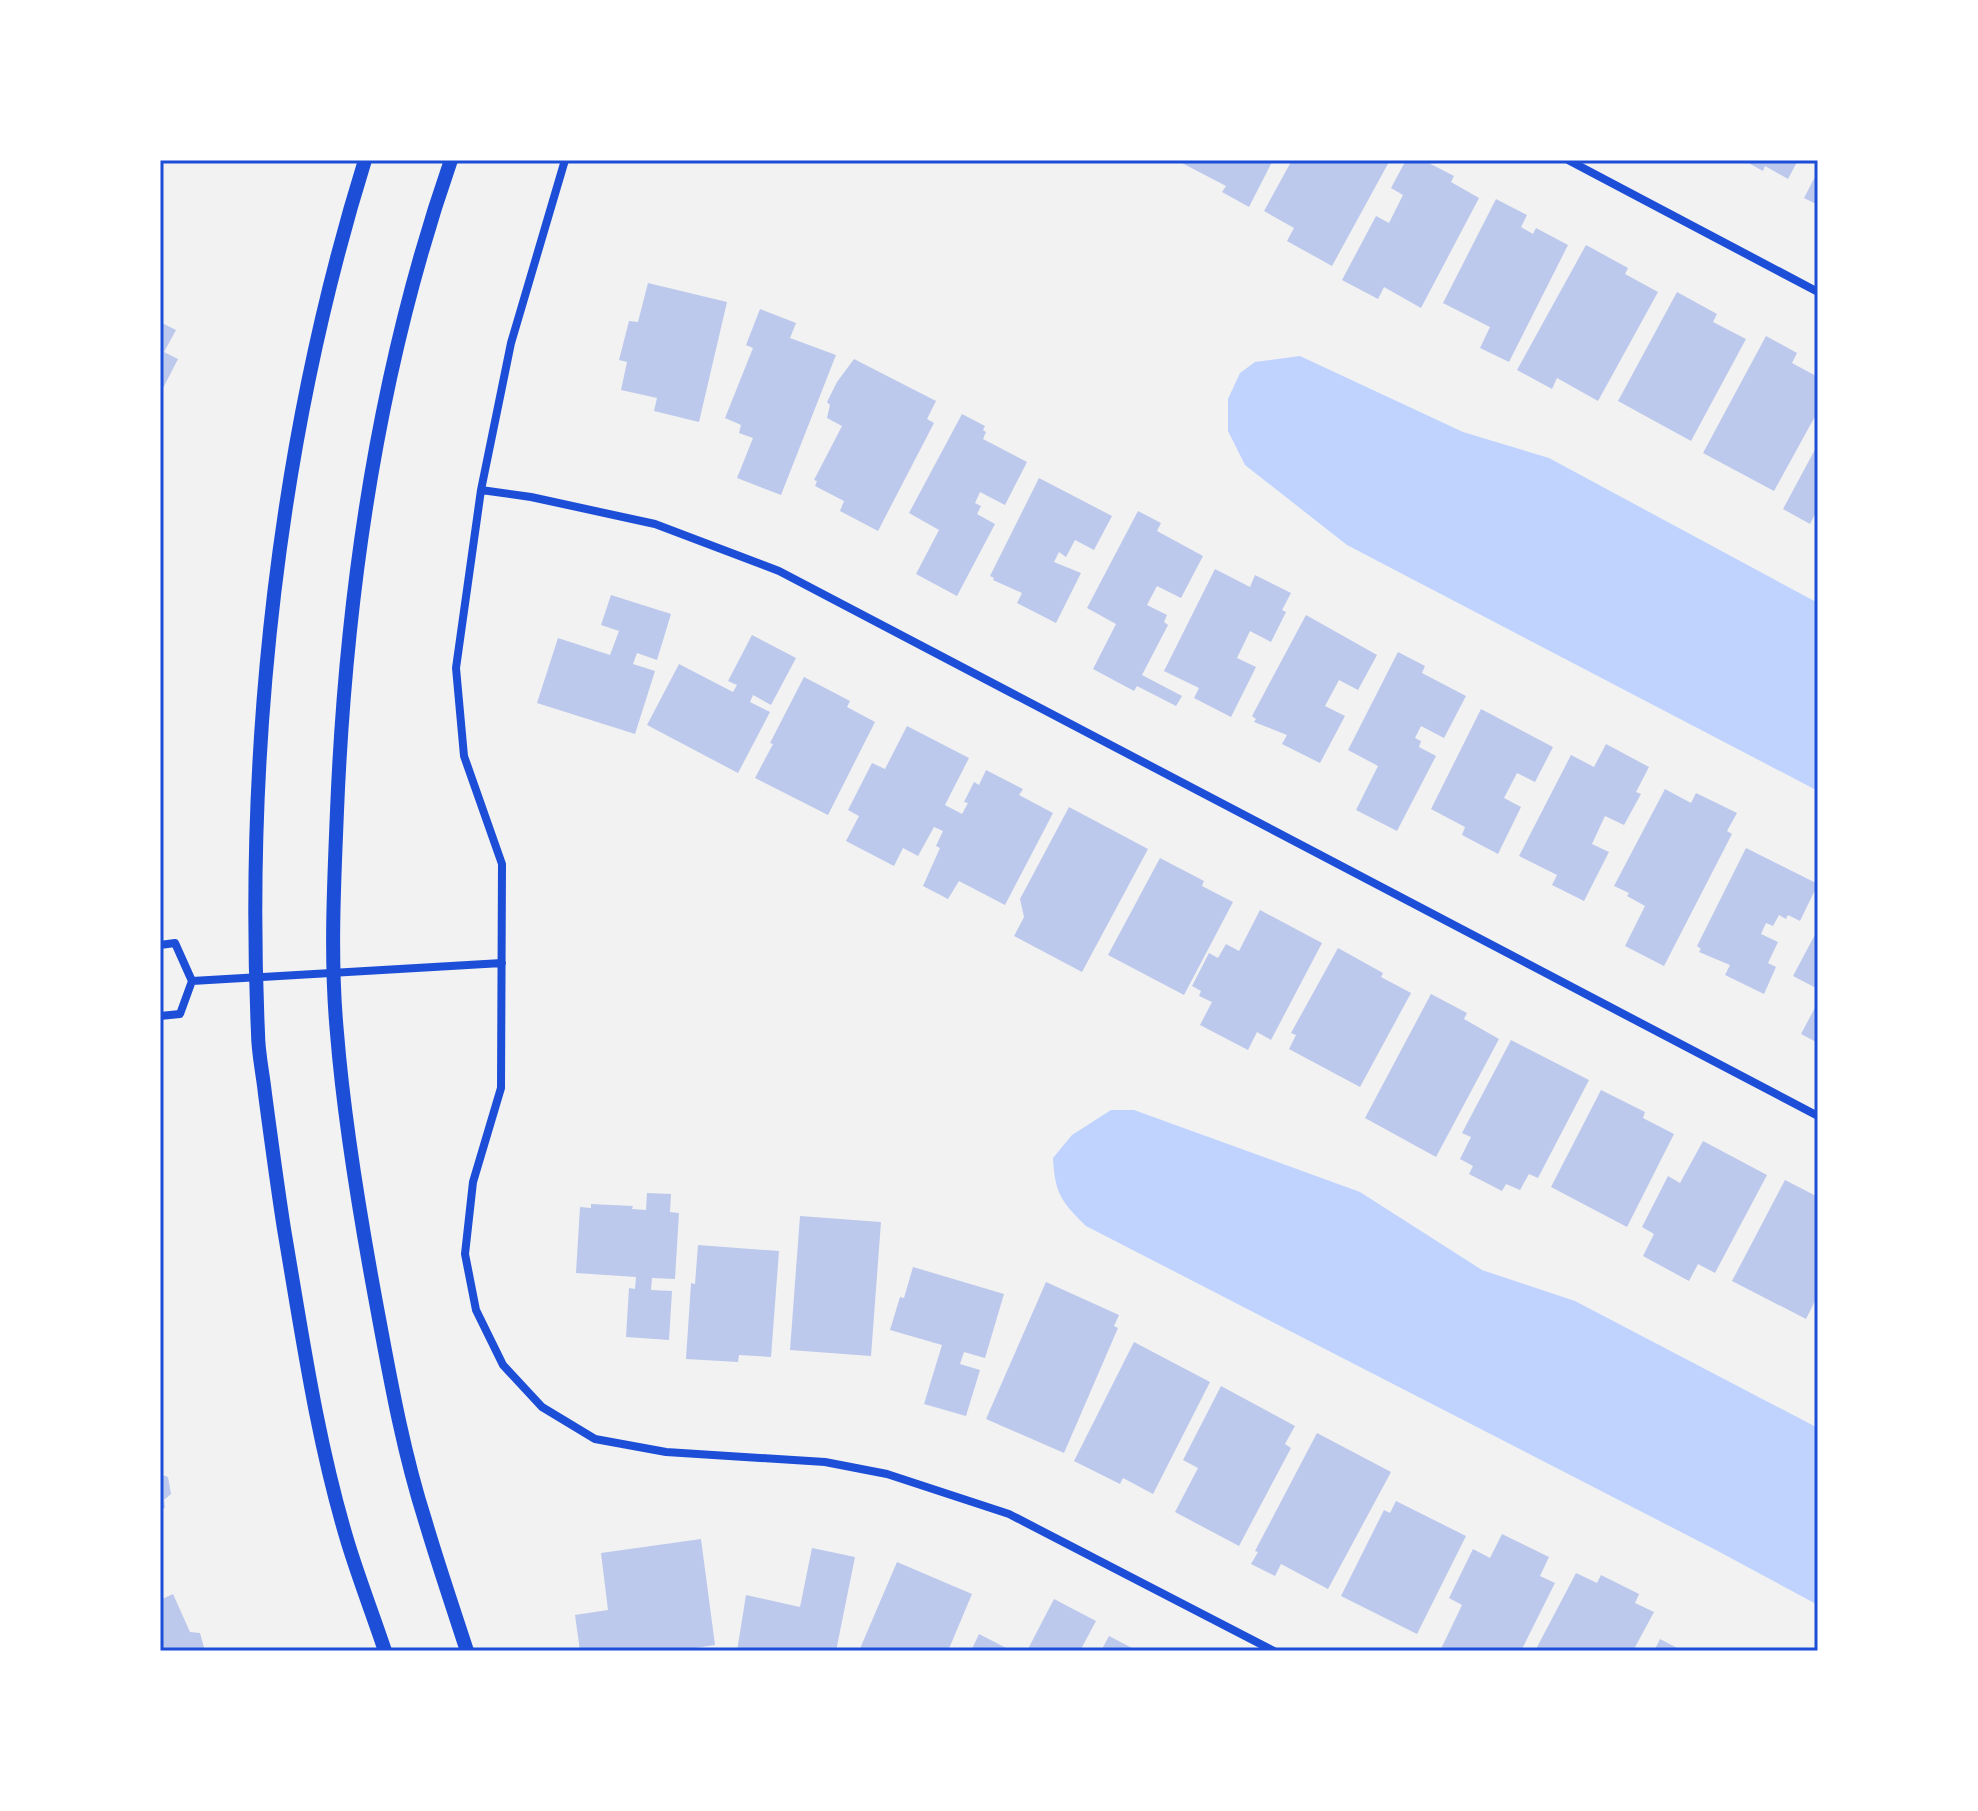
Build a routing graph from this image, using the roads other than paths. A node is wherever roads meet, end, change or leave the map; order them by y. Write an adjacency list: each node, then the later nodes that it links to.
1 (365, 160): 10 (street)
2 (451, 160): 9 (street)
3 (565, 160): 6 (street)
4 (1568, 160): 5 (street)
5 (1818, 292)
6 (481, 490): 8 (street); 13 (street)
7 (160, 945): 11 (street)
8 (502, 963): 9 (street); 16 (street)
9 (334, 972): 10 (street); 15 (street)
10 (257, 977): 11 (street); 14 (street)
11 (192, 981): 12 (street)
12 (160, 1016)
13 (1818, 1116)
14 (385, 1651)
15 (467, 1651)
16 (1274, 1651)

